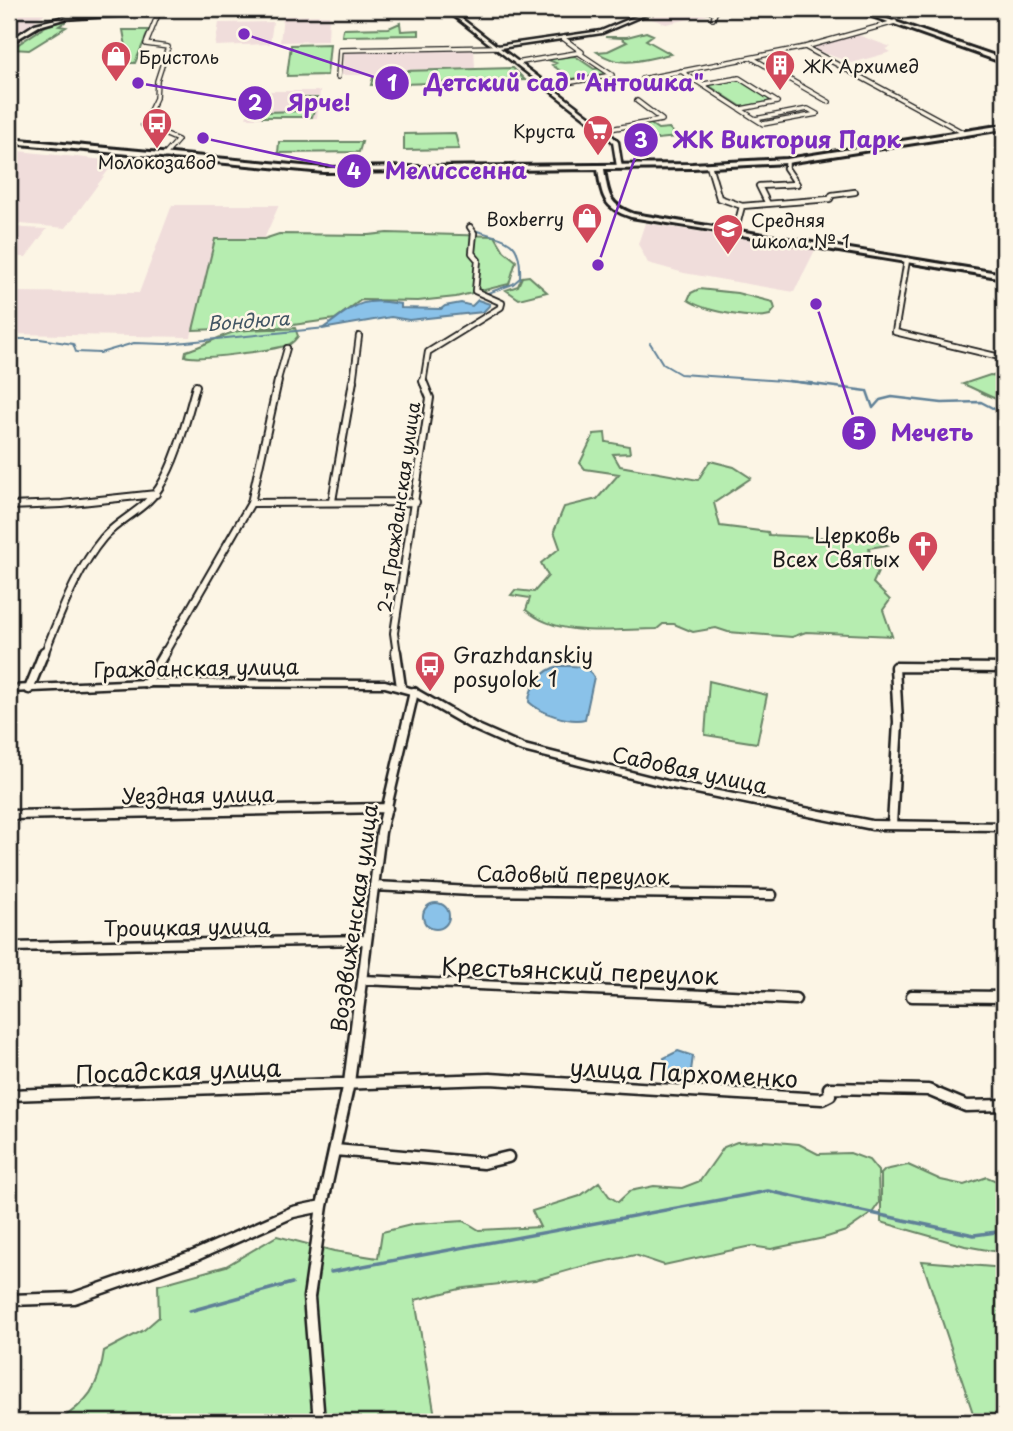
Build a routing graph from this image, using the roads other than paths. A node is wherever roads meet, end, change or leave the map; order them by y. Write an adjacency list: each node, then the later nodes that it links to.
1 (52, 9): 9 (street)
2 (204, 9): 8 (street)
3 (447, 9): 10 (street)
4 (477, 9): 10 (street)
5 (656, 9): 13 (street)
6 (703, 9): 11 (street)
7 (854, 9): 12 (main road)
8 (159, 12): 9 (street); 34 (street)
9 (70, 16): 14 (street)
10 (458, 17): 15 (street)
11 (713, 19)
12 (895, 22): 16 (street); 19 (main road)
13 (563, 38): 15 (street); 17 (street)
14 (9, 43)
15 (497, 47): 20 (street); 22 (street)
16 (804, 47): 18 (street); 32 (street)
17 (579, 53): 20 (street); 25 (street)
18 (751, 57): 21 (street); 27 (street)
19 (1004, 61)
20 (516, 62): 25 (street)
21 (681, 71): 23 (street); 24 (street)
22 (338, 77)
23 (642, 79)
24 (703, 85): 28 (street); 28 (street)
25 (549, 86): 31 (street)
26 (637, 101): 31 (street)
27 (829, 102)
28 (741, 109): 29 (street)
29 (755, 119): 29 (street)
30 (1004, 127): 32 (main road)
31 (604, 130): 38 (street)
32 (962, 132): 35 (main road)
33 (9, 141): 34 (main road)
34 (164, 156): 37 (main road)
35 (787, 161): 36 (main road); 39 (street)
36 (709, 166): 38 (main road); 43 (street)
37 (601, 167): 38 (main road); 45 (main road)
38 (620, 167)
39 (797, 184): 41 (street); 42 (street)
40 (855, 192): 41 (street)
41 (807, 200): 42 (street)
42 (767, 202): 43 (street)
43 (742, 206): 45 (street)
44 (470, 227): 54 (street, 2-я Гражданская улица)
45 (735, 233): 46 (main road)
46 (907, 260): 47 (main road); 50 (street)
47 (1004, 276)
48 (359, 336): 53 (street)
49 (287, 348): 55 (street)
50 (1004, 358)
51 (196, 386): 52 (street)
52 (156, 494): 56 (street); 62 (street)
53 (332, 501): 54 (street); 55 (street)
54 (416, 502): 60 (street, 2-я Гражданская улица)
55 (251, 503): 58 (street)
56 (9, 506)
57 (1004, 668): 66 (street)
58 (147, 683): 59 (street, Гражданская улица); 62 (street, Гражданская улица)
59 (384, 684): 60 (street, Садовая улица)
60 (401, 687): 63 (street, Садовая улица)
61 (9, 689): 62 (street, Гражданская улица)
62 (29, 689)
63 (414, 692): 64 (street, Воздвиженская улица); 66 (street, Садовая улица)
64 (388, 808): 65 (street, Уездная улица); 68 (street, Воздвиженская улица)
65 (9, 815)
66 (892, 825): 67 (street, Садовая улица)
67 (1004, 827)
68 (375, 886): 69 (street, Садовый переулок); 70 (street, Воздвиженская улица)
69 (772, 895)
70 (365, 940): 71 (street, Троицкая улица); 72 (street, Воздвиженская улица)
71 (9, 947)
72 (362, 980): 75 (street, Крестьянский переулок); 76 (street, Воздвиженская улица)
73 (912, 996): 74 (street)
74 (1004, 997)
75 (795, 999)
76 (349, 1083): 77 (street, Посадская улица); 78 (street, улица Пархоменко); 79 (street, Воздвиженская улица)
77 (9, 1095)
78 (1004, 1105)
79 (335, 1150): 80 (street); 81 (street, Воздвиженская улица)
80 (508, 1157)
81 (322, 1206): 82 (street); 83 (street, Воздвиженская улица)
82 (9, 1300)
83 (319, 1422)

